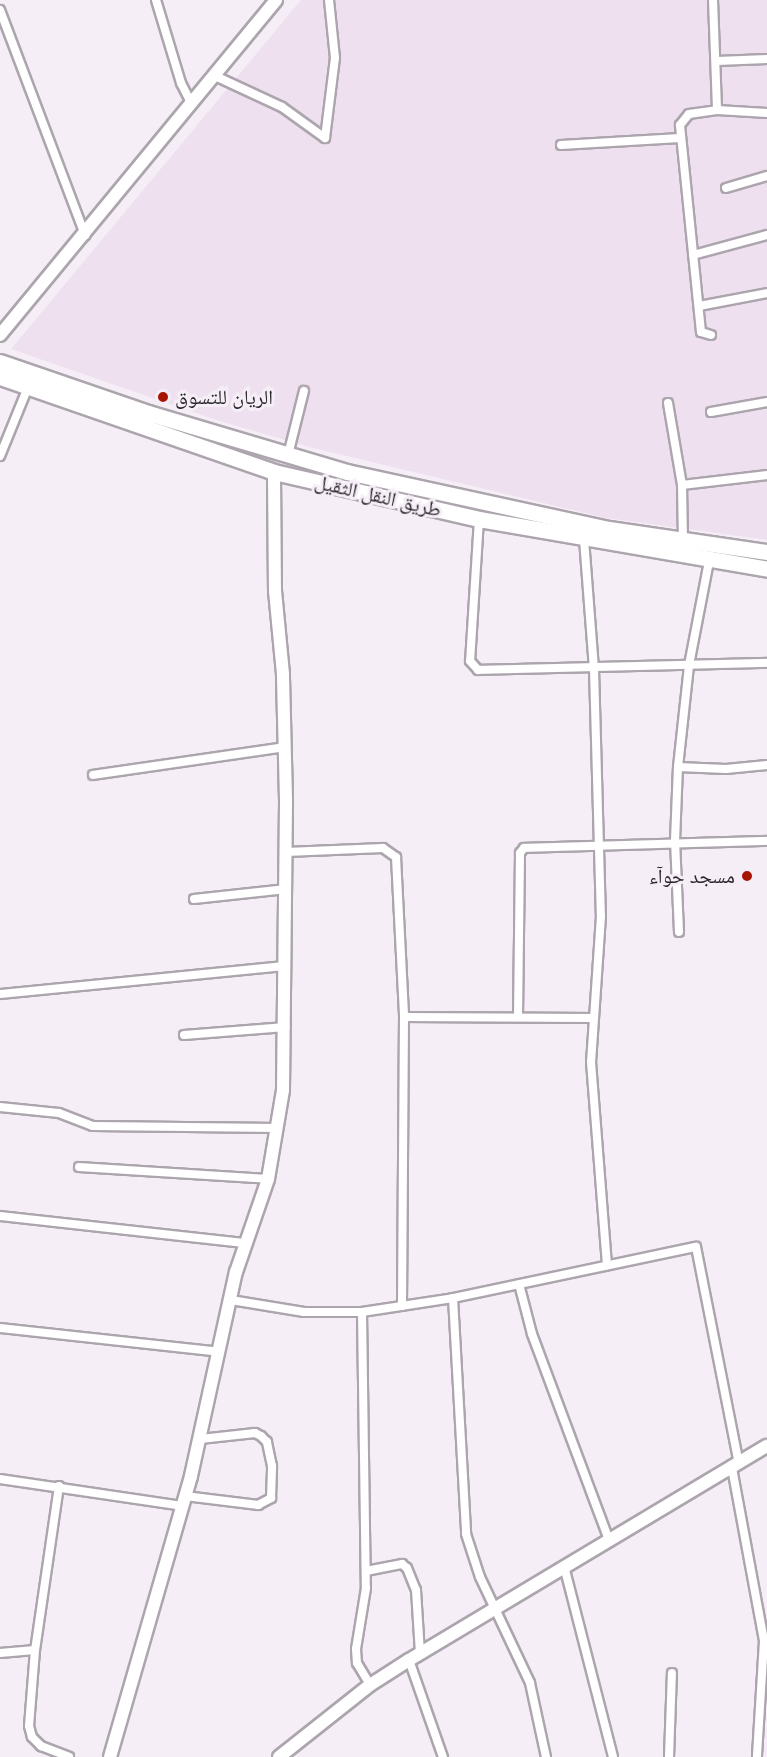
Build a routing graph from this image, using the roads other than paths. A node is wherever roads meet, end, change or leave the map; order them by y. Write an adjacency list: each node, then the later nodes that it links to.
1 (156, 0): 9 (street)
2 (276, 0): 8 (street)
3 (712, 0): 7 (street)
4 (332, 1): 8 (street)
5 (0, 10): 17 (street)
6 (767, 59): 7 (street)
7 (717, 61): 10 (street)
8 (213, 75): 9 (street)
9 (191, 103): 17 (street)
10 (717, 110): 11 (street); 12 (street)
11 (767, 113)
12 (680, 138): 13 (street); 18 (street)
13 (561, 145)
14 (767, 176): 15 (street)
15 (726, 188)
16 (767, 235): 18 (street)
17 (85, 236): 22 (street)
18 (693, 255): 20 (street)
19 (767, 293): 20 (street)
20 (699, 306): 21 (street)
21 (711, 334)
22 (0, 335)
23 (0, 362): 30 (highway, طريق النقل الثقيل)
24 (0, 377): 25 (highway, طريق النقل الثقيل)
25 (28, 387): 31 (street); 32 (highway, طريق النقل الثقيل)
26 (304, 391): 30 (street)
27 (767, 402): 29 (street)
28 (668, 403): 34 (street)
29 (711, 412)
30 (288, 455): 37 (highway, طريق النقل الثقيل)
31 (0, 456)
32 (274, 472): 35 (highway, طريق النقل الثقيل); 44 (street)
33 (767, 475): 34 (street)
34 (682, 485): 37 (street)
35 (479, 519): 36 (highway, طريق النقل الثقيل); 43 (street)
36 (584, 539): 39 (highway, طريق النقل الثقيل); 43 (street)
37 (683, 542): 38 (highway, طريق النقل الثقيل)
38 (767, 552)
39 (709, 561): 40 (highway, طريق النقل الثقيل); 42 (street)
40 (767, 569)
41 (767, 663): 42 (street)
42 (689, 665): 43 (street); 46 (street)
43 (594, 669): 50 (street)
44 (285, 747): 47 (street); 51 (street)
45 (767, 765): 46 (street)
46 (678, 766): 48 (street)
47 (93, 775)
48 (675, 841): 49 (street); 50 (street); 54 (street)
49 (767, 841)
50 (597, 845): 58 (street); 59 (street)
51 (286, 852): 52 (street); 57 (street)
52 (285, 888): 53 (street); 55 (street)
53 (194, 899)
54 (679, 933)
55 (286, 966): 56 (street); 60 (street)
56 (0, 994)
57 (404, 1017): 58 (street); 72 (street)
58 (518, 1017): 59 (street)
59 (594, 1018): 68 (street)
60 (286, 1027): 61 (street); 63 (street)
61 (184, 1035)
62 (0, 1107): 63 (street)
63 (278, 1128): 65 (street)
64 (79, 1167): 65 (street)
65 (268, 1179): 67 (street)
66 (0, 1216): 67 (street)
67 (244, 1243): 71 (street)
68 (607, 1265): 69 (street); 78 (street)
69 (519, 1284): 70 (street); 82 (street)
70 (453, 1298): 72 (street); 85 (street)
71 (231, 1300): 73 (street); 75 (street)
72 (402, 1306): 73 (street)
73 (362, 1312): 84 (street)
74 (0, 1328): 75 (street)
75 (220, 1352): 76 (street)
76 (200, 1439): 81 (street); 81 (street)
77 (767, 1446): 78 (street)
78 (736, 1466): 82 (street); 90 (street)
79 (0, 1479): 80 (street)
80 (59, 1486): 81 (street); 86 (street)
81 (184, 1501): 93 (street)
82 (609, 1540): 83 (street)
83 (564, 1566): 85 (street); 97 (street)
84 (366, 1571): 88 (street); 91 (street)
85 (493, 1607): 88 (street); 96 (street)
86 (35, 1650): 87 (street); 92 (street)
87 (0, 1653)
88 (415, 1656): 91 (street); 95 (street)
89 (672, 1673): 98 (street)
90 (766, 1679): 99 (street)
91 (370, 1685): 94 (street)
92 (69, 1757)
93 (110, 1757)
94 (279, 1757)
95 (443, 1757)
96 (546, 1757)
97 (613, 1757)
98 (669, 1757)
99 (757, 1757)

